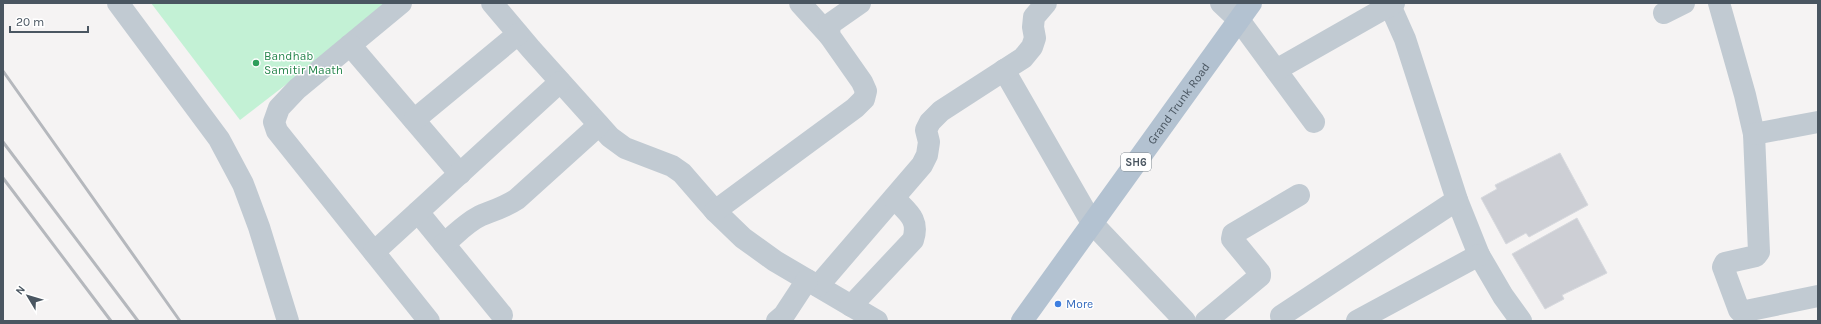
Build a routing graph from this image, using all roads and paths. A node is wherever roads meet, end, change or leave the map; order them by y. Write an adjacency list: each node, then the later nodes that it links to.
1 (118, 3): 39 (street)
2 (401, 3): 15 (street)
3 (492, 3): 13 (street)
4 (800, 3): 14 (street)
5 (860, 3): 14 (street)
6 (1046, 3): 16 (street)
7 (1221, 3): 11 (street)
8 (1684, 3): 12 (street)
9 (1719, 3): 23 (street)
10 (1391, 4): 17 (street); 27 (street)
11 (1245, 12): 17 (street); 30 (main road, Grand Trunk Road / SH6)
12 (1664, 13)
13 (518, 34): 18 (street); 19 (street)
14 (829, 35): 28 (street)
15 (350, 45): 19 (street); 32 (street)
16 (1004, 70): 26 (street); 30 (street)
17 (1276, 70): 20 (street)
18 (560, 82): 22 (street); 24 (street)
19 (414, 120): 24 (street)
20 (1314, 122)
21 (1818, 122): 23 (street)
22 (599, 125): 28 (street); 31 (street)
23 (1754, 134): 35 (street)
24 (460, 174): 29 (street)
25 (1299, 195): 45 (street)
26 (894, 198): 34 (street); 36 (street)
27 (1457, 200): 33 (street); 38 (street)
28 (715, 211): 34 (street)
29 (418, 212): 31 (street); 32 (street)
30 (1092, 223): 43 (main road, Grand Trunk Road / SH6); 44 (street)
31 (444, 244): 37 (street)
32 (374, 252): 40 (street)
33 (1479, 255): 46 (street); 47 (street)
34 (813, 283): 36 (street); 41 (street)
35 (1818, 296)
36 (851, 306): 42 (street)
37 (502, 315)
38 (1281, 316)
39 (288, 321)
40 (430, 321)
41 (777, 321)
42 (877, 321)
43 (1022, 321)
44 (1185, 321)
45 (1206, 321)
46 (1357, 321)
47 (1521, 321)

